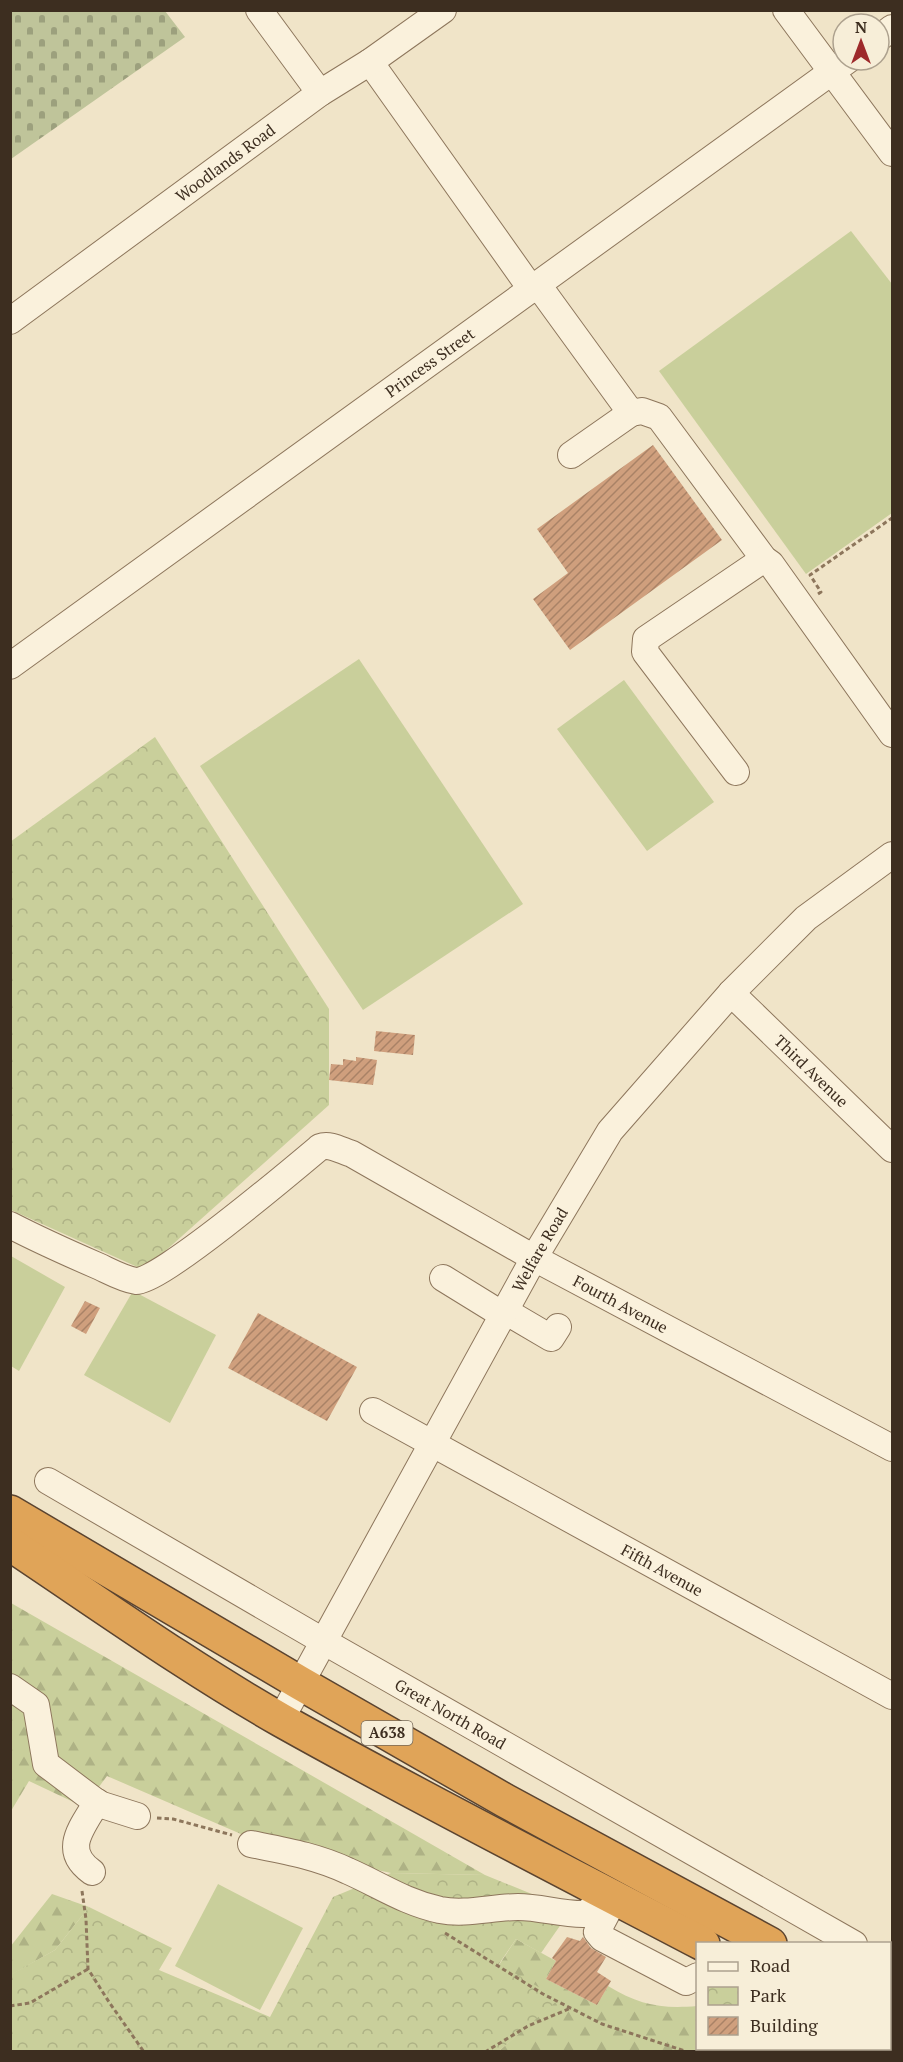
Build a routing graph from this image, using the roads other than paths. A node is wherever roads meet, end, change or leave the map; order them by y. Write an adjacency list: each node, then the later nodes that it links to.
1 (259, 10): 8 (street)
2 (443, 10): 5 (street, Woodlands Road)
3 (786, 10): 4 (street)
4 (831, 58)
5 (370, 62): 8 (street, Woodlands Road); 10 (street)
6 (831, 72): 10 (street, Princess Street)
7 (843, 72): 9 (street)
8 (320, 93): 11 (street, Woodlands Road)
9 (892, 153)
10 (535, 287): 12 (street); 15 (street, Princess Street)
11 (10, 321)
12 (631, 412): 13 (street); 14 (street)
13 (571, 455)
14 (764, 560): 16 (street); 17 (street)
15 (10, 666)
16 (892, 734)
17 (736, 772)
18 (892, 855): 19 (street, Welfare Road)
19 (731, 993): 20 (street, Third Avenue); 22 (street, Welfare Road)
20 (892, 1149)
21 (10, 1225): 22 (street, Fourth Avenue)
22 (534, 1258): 24 (street, Welfare Road); 28 (street, Fourth Avenue)
23 (443, 1278): 24 (street)
24 (504, 1313): 25 (street); 27 (street, Welfare Road)
25 (558, 1327)
26 (373, 1411): 27 (street, Fifth Avenue)
27 (434, 1443): 32 (street, Welfare Road); 35 (street, Fifth Avenue)
28 (892, 1448)
29 (48, 1481): 32 (street, Great North Road)
30 (10, 1512): 33 (highway, A638)
31 (10, 1544): 36 (highway, A638)
32 (323, 1641): 33 (street, Welfare Road); 45 (street, Great North Road)
33 (300, 1683): 36 (street, Welfare Road); 44 (highway, A638)
34 (10, 1687): 37 (street)
35 (892, 1696)
36 (281, 1719): 39 (highway, A638)
37 (97, 1802): 38 (street); 41 (street)
38 (137, 1816)
39 (492, 1834): 42 (street); 43 (highway, A638)
40 (251, 1844): 42 (street)
41 (87, 1879)
42 (602, 1908): 46 (street); 47 (street)
43 (699, 1942)
44 (766, 1942)
45 (850, 1942)
46 (696, 1957)
47 (696, 1977)

